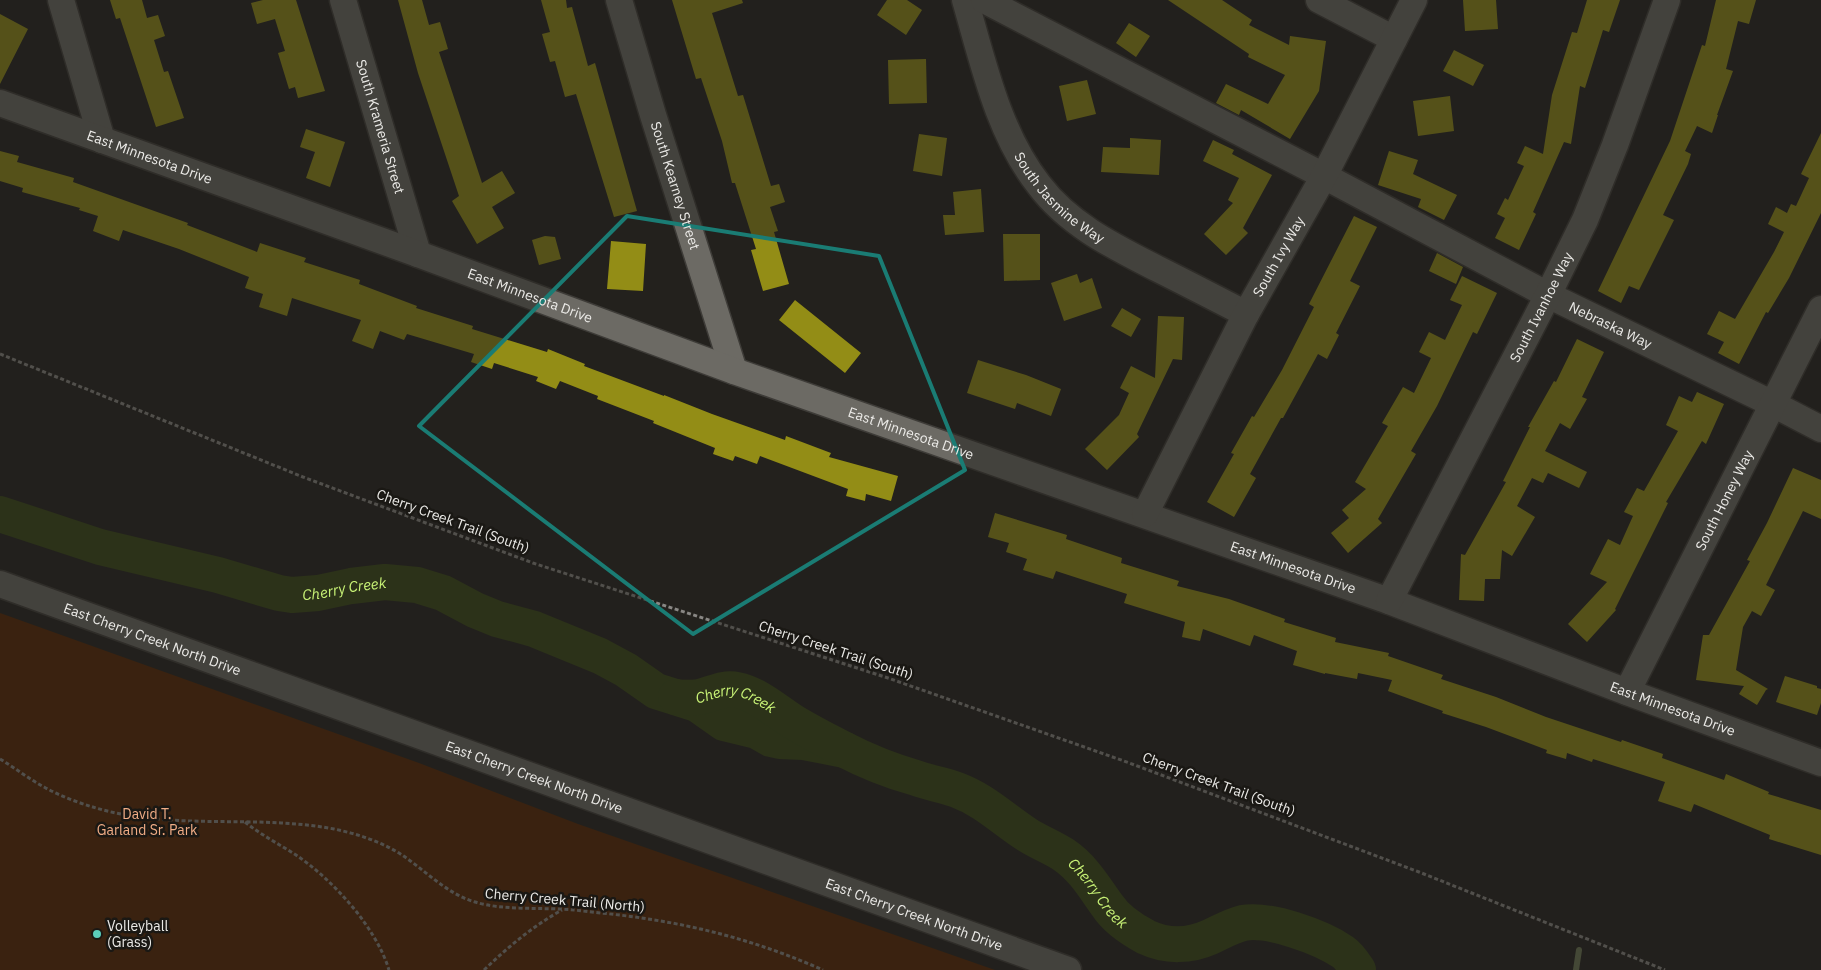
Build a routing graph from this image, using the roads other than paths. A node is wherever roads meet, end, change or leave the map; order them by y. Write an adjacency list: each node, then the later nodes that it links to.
1 (61, 0): 11 (street)
2 (343, 0): 13 (street, South Krameria Street)
3 (619, 0): 17 (street, South Kearney Street)
4 (965, 0): 16 (street, South Jasmine Way)
5 (984, 0): 12 (street, Nebraska Way)
6 (1319, 0): 9 (street)
7 (1414, 0): 9 (street, South Ivy Way)
8 (1667, 0): 14 (street, South Ivanhoe Way)
9 (1394, 38): 12 (street, South Ivy Way)
10 (0, 103): 11 (street, East Minnesota Drive)
11 (102, 140): 13 (street, East Minnesota Drive)
12 (1324, 176): 14 (street, Nebraska Way); 16 (street, South Ivy Way)
13 (418, 254): 17 (street, East Minnesota Drive)
14 (1548, 295): 18 (street, Nebraska Way); 22 (street, South Ivanhoe Way)
15 (1821, 310): 18 (street, South Honey Way)
16 (1246, 314): 20 (street, South Ivy Way)
17 (734, 371): 20 (street, East Minnesota Drive)
18 (1773, 404): 19 (street, Nebraska Way); 23 (street, South Honey Way)
19 (1821, 429)
20 (1145, 514): 22 (street, East Minnesota Drive)
21 (0, 584): 25 (street, East Cherry Creek North Drive)
22 (1389, 601): 23 (street, East Minnesota Drive)
23 (1627, 692): 24 (street, East Minnesota Drive)
24 (1821, 763)
25 (1068, 970)

